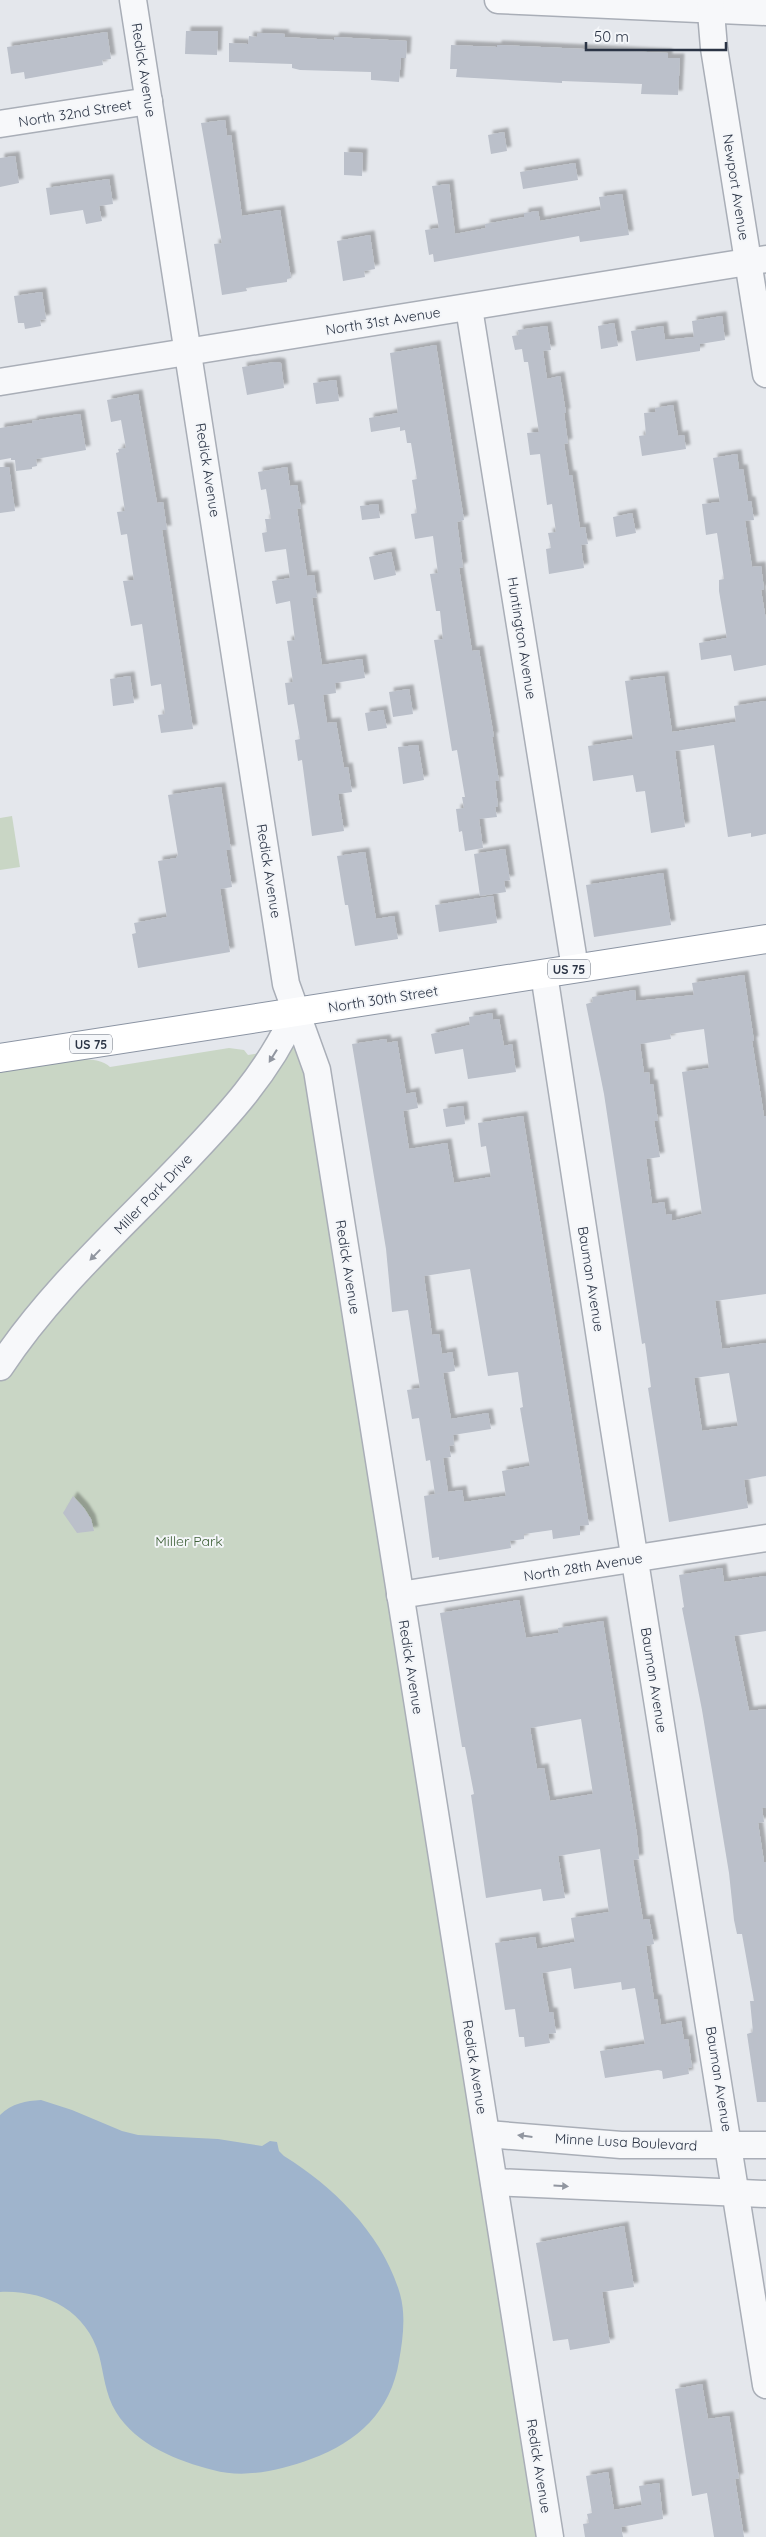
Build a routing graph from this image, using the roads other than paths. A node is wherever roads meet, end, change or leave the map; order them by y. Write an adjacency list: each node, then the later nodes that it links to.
1 (133, 0): 5 (street, Redick Avenue)
2 (498, 0): 3 (street)
3 (710, 5): 4 (street); 7 (street, Newport Avenue)
4 (766, 12)
5 (149, 101): 6 (street, North 32nd Street); 9 (street, Redick Avenue)
6 (0, 124)
7 (757, 260): 8 (street, North 31st Avenue); 10 (street, Newport Avenue)
8 (469, 308): 9 (street, North 31st Avenue); 13 (street, Huntington Avenue)
9 (189, 352): 11 (street, North 31st Avenue); 15 (street, Redick Avenue)
10 (766, 374)
11 (0, 382)
12 (766, 939): 13 (highway, North 30th Street / US 75)
13 (575, 968): 14 (highway, North 30th Street / US 75)
14 (544, 974): 15 (highway, North 30th Street / US 75); 19 (street, Bauman Avenue)
15 (295, 1013): 16 (highway, North 30th Street / US 75); 17 (street, Miller Park Drive, one-way to 17); 20 (street, Redick Avenue)
16 (0, 1058)
17 (0, 1367)
18 (766, 1538): 19 (street, North 28th Avenue)
19 (634, 1559): 20 (street, North 28th Avenue); 23 (street, Bauman Avenue)
20 (400, 1595): 21 (street, Redick Avenue)
21 (487, 2134): 23 (street, Minne Lusa Boulevard, one-way to 21); 24 (street, Redick Avenue)
22 (766, 2145): 23 (street, Minne Lusa Boulevard)
23 (730, 2146): 25 (street, Bauman Avenue)
24 (494, 2182): 25 (street, one-way to 25); 28 (street, Redick Avenue)
25 (736, 2194): 26 (street); 27 (street, Bauman Avenue)
26 (766, 2194)
27 (766, 2385)
28 (550, 2537)

